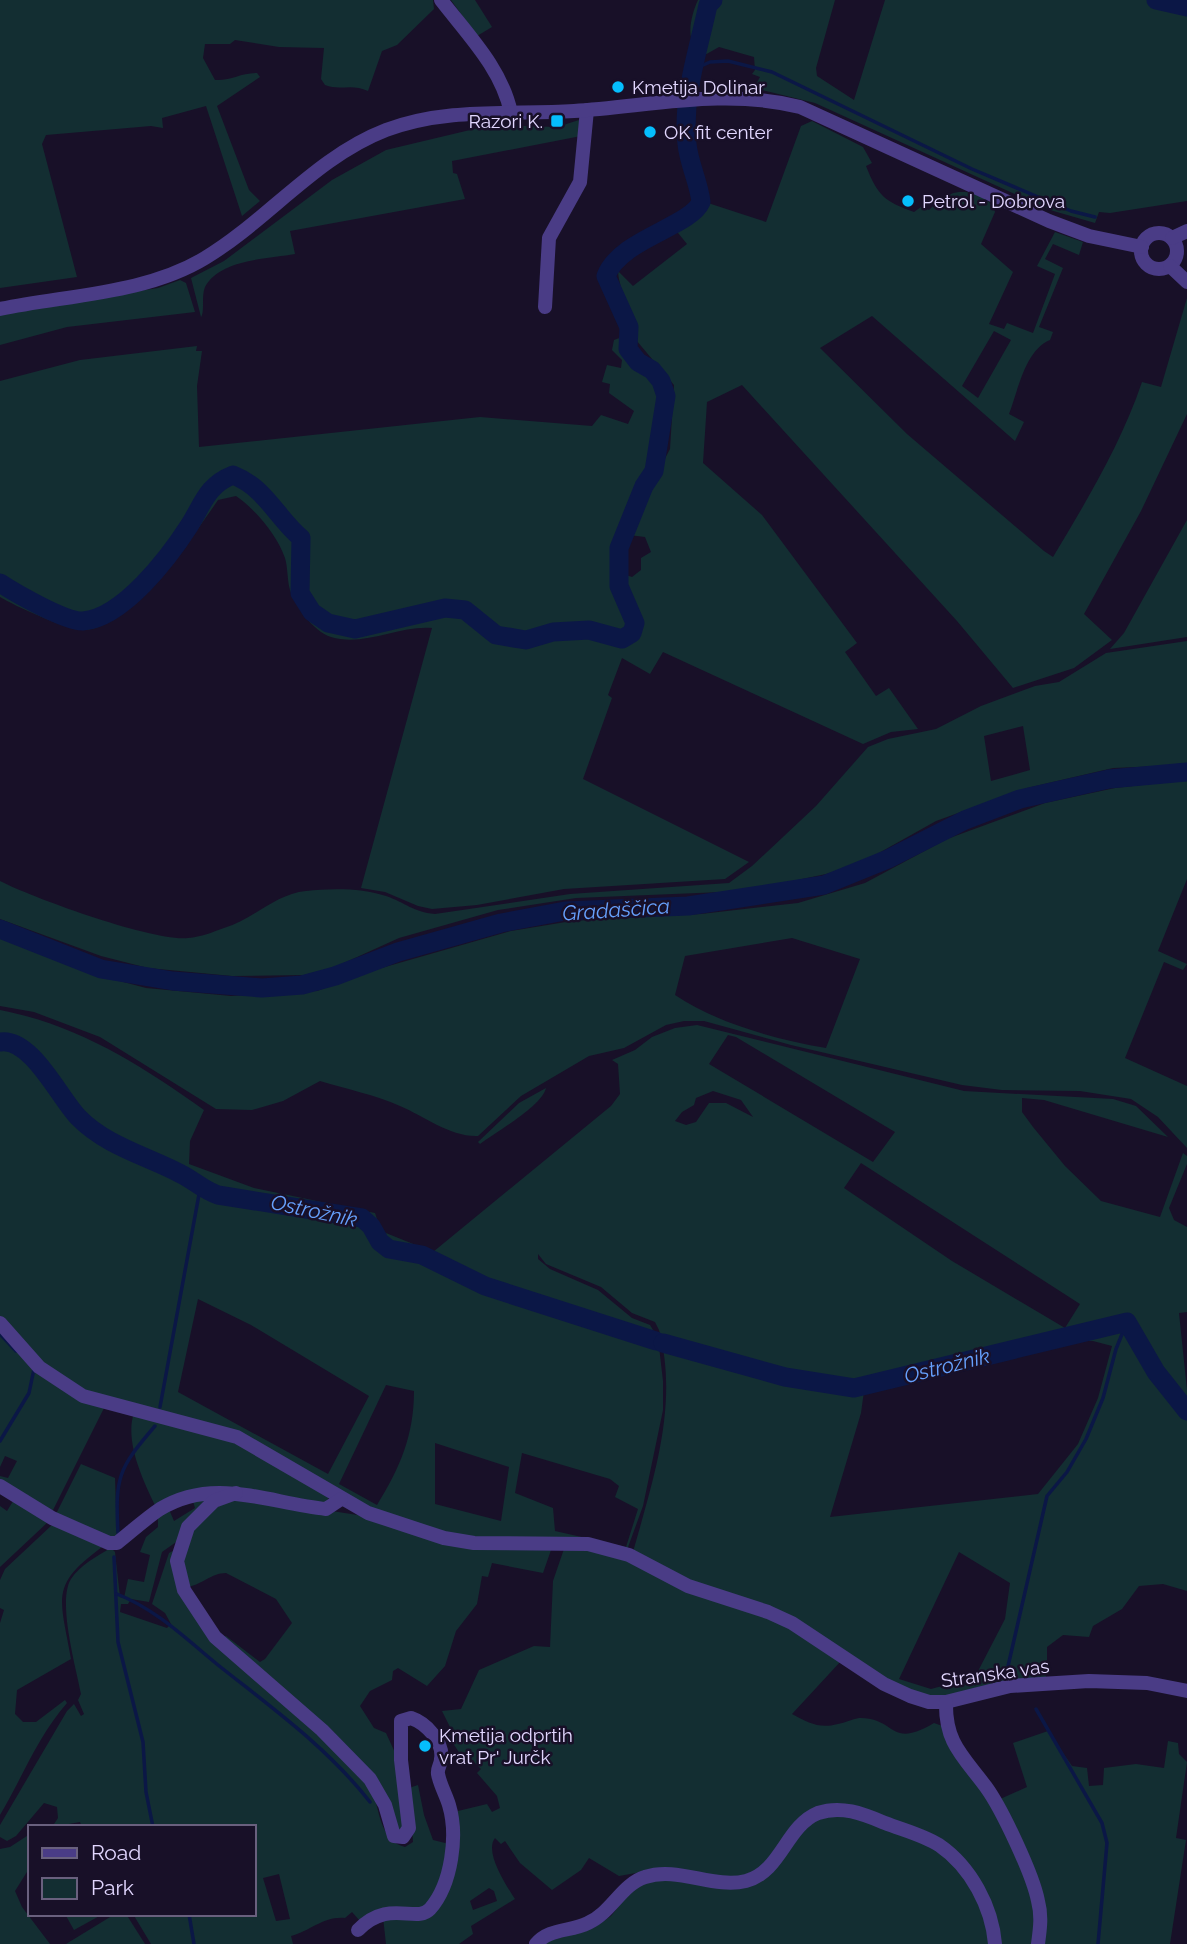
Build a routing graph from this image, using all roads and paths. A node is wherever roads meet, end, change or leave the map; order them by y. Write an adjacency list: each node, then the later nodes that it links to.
1 (441, 0): 3 (street)
2 (587, 110): 3 (street); 6 (street); 9 (street)
3 (510, 113): 10 (street)
4 (1187, 230): 5 (street)
5 (1172, 238): 6 (street); 7 (street)
6 (1142, 247): 7 (street)
7 (1170, 266): 8 (street)
8 (1187, 282)
9 (545, 307)
10 (0, 309)
11 (0, 1323): 14 (street, Stranska vas)
12 (0, 1486): 13 (street)
13 (236, 1493): 14 (street); 17 (street)
14 (341, 1499): 16 (street, Stranska vas)
15 (1187, 1691): 16 (street, Stranska vas)
16 (946, 1702): 20 (street)
17 (358, 1930)
18 (536, 1944): 19 (street)
19 (995, 1944)
20 (1038, 1944)

